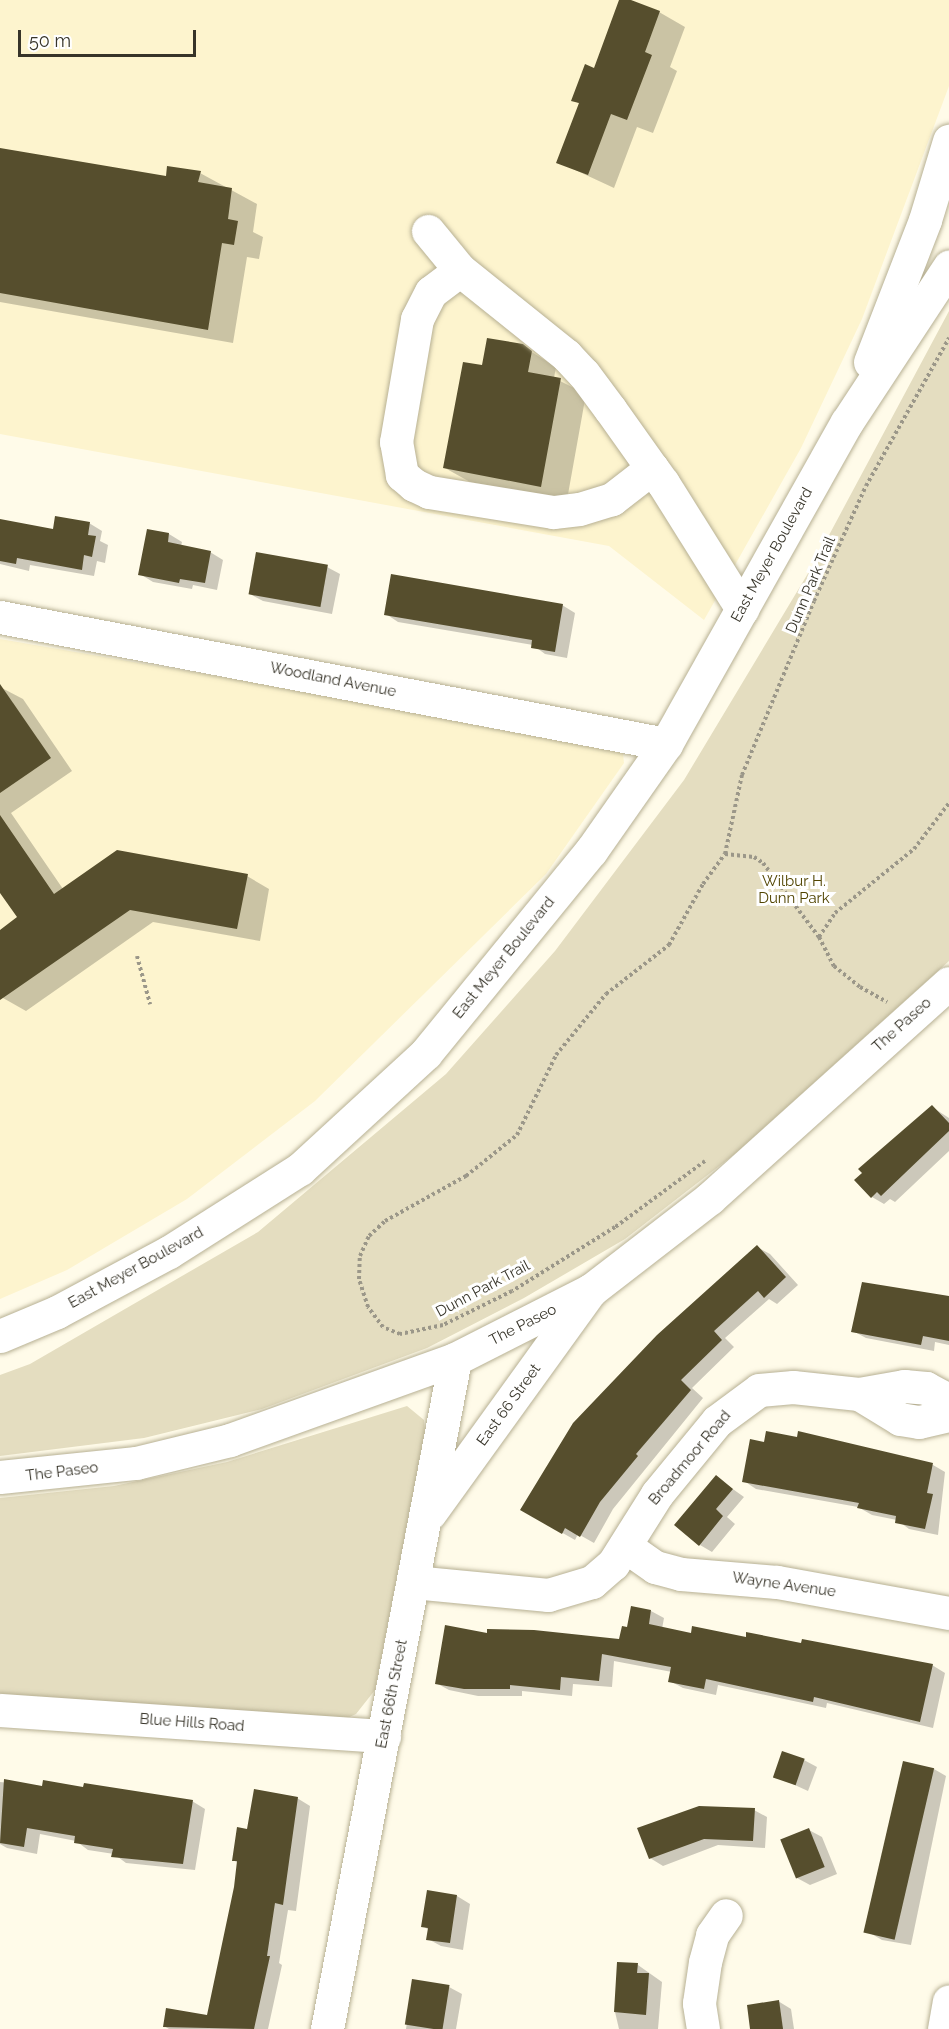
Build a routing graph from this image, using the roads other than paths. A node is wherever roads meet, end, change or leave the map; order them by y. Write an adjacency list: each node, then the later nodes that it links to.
1 (949, 141): 5 (street, East Meyer Boulevard)
2 (428, 231): 4 (street)
3 (949, 267): 5 (street, East Meyer Boulevard)
4 (460, 270): 6 (street); 6 (street)
5 (847, 422): 7 (street, East Meyer Boulevard)
6 (652, 468): 7 (street)
7 (742, 609): 9 (street, East Meyer Boulevard)
8 (0, 618): 9 (street, Woodland Avenue)
9 (666, 744): 12 (street, East Meyer Boulevard)
10 (949, 983): 11 (street, The Paseo)
11 (591, 1290): 13 (street, The Paseo); 18 (street, East 66 Street)
12 (0, 1336)
13 (455, 1359): 17 (street, The Paseo); 18 (street, East 66th Street)
14 (859, 1394): 15 (street, Broadmoor Road); 16 (street, Broadmoor Road); 19 (street, Broadmoor Road)
15 (949, 1400)
16 (949, 1415)
17 (0, 1478)
18 (425, 1519): 20 (street, East 66th Street)
19 (625, 1546): 20 (street, Broadmoor Road); 21 (street, Wayne Avenue)
20 (413, 1582): 23 (street, East 66th Street)
21 (949, 1613)
22 (0, 1710): 23 (street, Blue Hills Road)
23 (384, 1736): 26 (street, East 66th Street)
24 (726, 1915): 27 (street)
25 (949, 2001): 28 (street)
26 (327, 2029)
27 (703, 2029)
28 (944, 2029)

